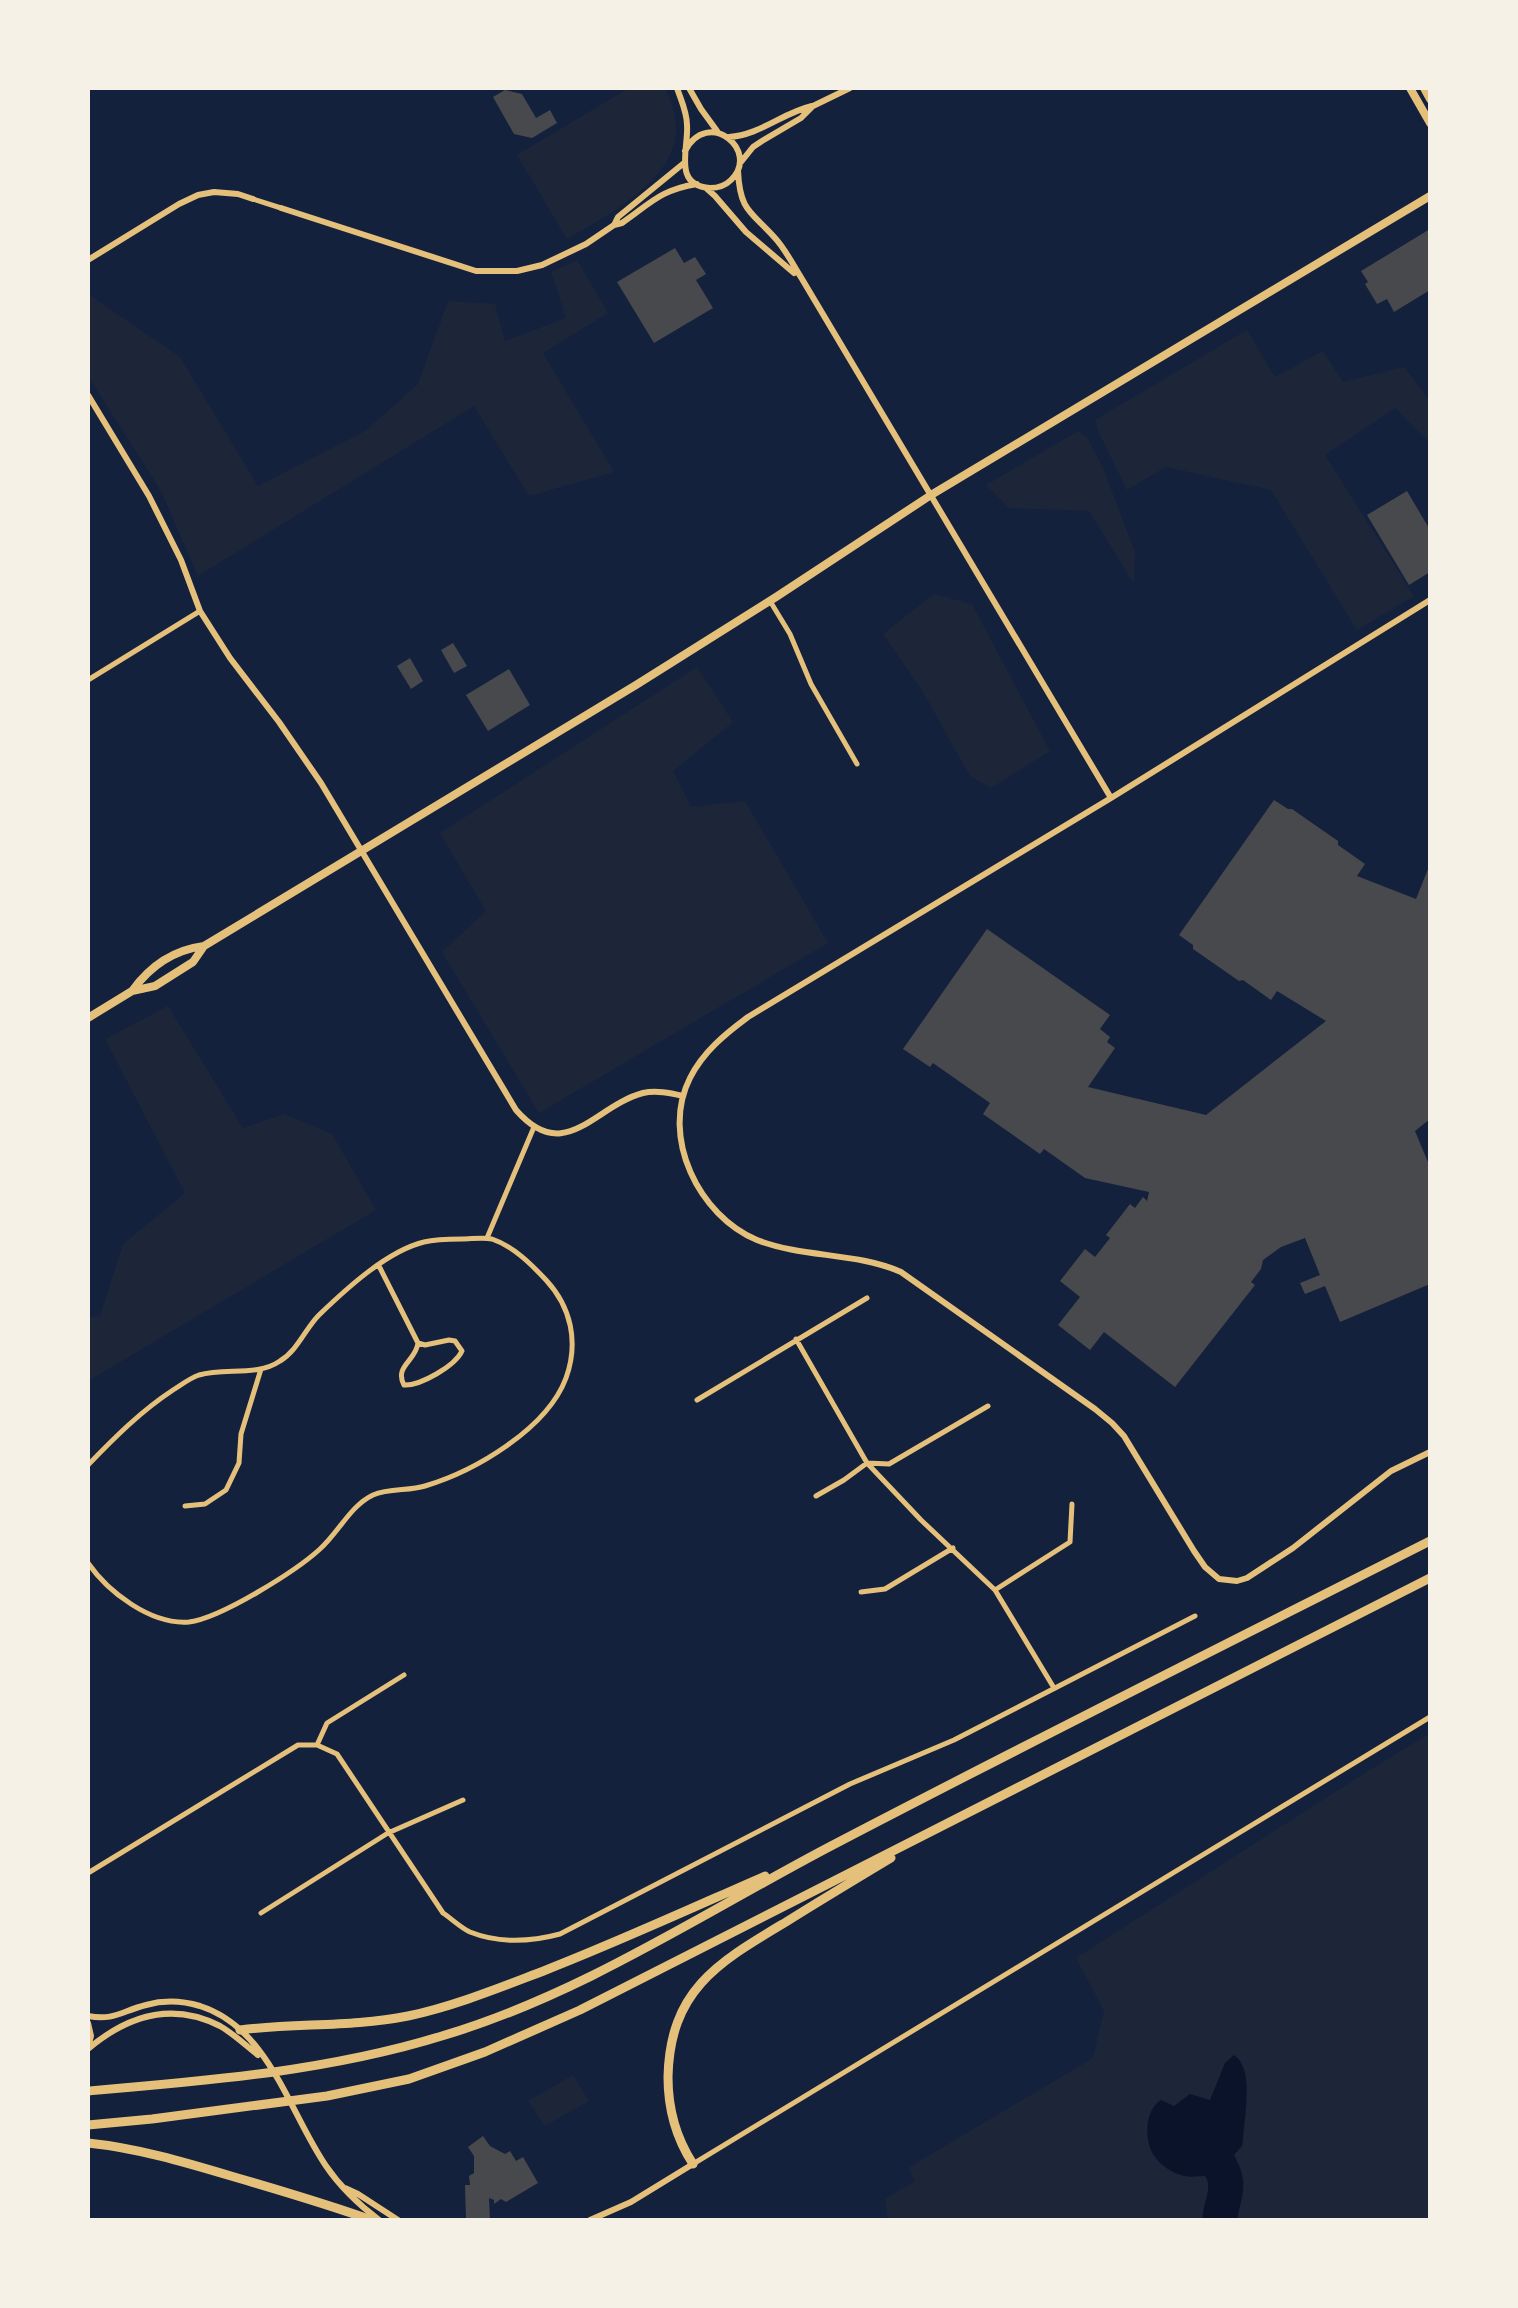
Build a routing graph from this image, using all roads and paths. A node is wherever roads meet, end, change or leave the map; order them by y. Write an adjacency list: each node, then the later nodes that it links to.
1 (678, 88): 11 (street)
2 (689, 88): 9 (street)
3 (850, 88): 7 (street)
4 (1410, 88): 8 (main road)
5 (1424, 88): 6 (main road)
6 (1430, 99)
7 (813, 106): 10 (street); 13 (street)
8 (1430, 123)
9 (718, 132): 10 (street); 11 (street)
10 (729, 138): 13 (street)
11 (685, 151): 12 (street)
12 (684, 163): 14 (street); 18 (street)
13 (739, 168): 14 (street); 20 (street)
14 (701, 186): 18 (street); 20 (street)
15 (1430, 196): 22 (main road)
16 (253, 199): 17 (street); 19 (street)
17 (281, 208): 18 (street)
18 (614, 225)
19 (88, 260)
20 (802, 278): 22 (street)
21 (88, 394): 25 (street)
22 (931, 495): 23 (main road); 28 (street)
23 (770, 600): 27 (street); 29 (main road)
24 (1430, 600): 28 (street)
25 (200, 610): 26 (street); 29 (street)
26 (88, 680)
27 (857, 764)
28 (1111, 798): 33 (street)
29 (362, 851): 30 (main road); 34 (street)
30 (204, 946): 31 (main road); 31 (main road)
31 (132, 990): 32 (main road)
32 (88, 1018)
33 (683, 1096): 34 (street); 43 (street)
34 (534, 1127): 35 (street)
35 (488, 1238): 36 (street); 51 (street)
36 (379, 1266): 39 (street); 40 (street)
37 (867, 1298): 38 (street)
38 (796, 1339): 41 (street); 44 (street)
39 (418, 1343): 39 (street)
40 (261, 1369): 45 (street); 48 (street)
41 (697, 1400)
42 (988, 1406): 44 (street)
43 (1430, 1452)
44 (867, 1463): 46 (street); 50 (street)
45 (88, 1465)
46 (816, 1496)
47 (1072, 1504): 53 (street)
48 (185, 1506)
49 (1430, 1538): 63 (highway)
50 (952, 1548): 53 (street); 54 (street)
51 (88, 1563)
52 (1430, 1579): 61 (highway)
53 (995, 1590): 57 (street)
54 (861, 1592)
55 (1195, 1616): 57 (street)
56 (404, 1675): 59 (street)
57 (1054, 1688): 62 (street)
58 (1430, 1717): 74 (street)
59 (317, 1745): 62 (street); 64 (street)
60 (462, 1800): 62 (street)
61 (958, 1818): 72 (highway); 74 (highway)
62 (388, 1833): 65 (street)
63 (831, 1846): 68 (highway); 71 (highway)
64 (88, 1872)
65 (261, 1913)
66 (88, 2016): 68 (street)
67 (88, 2023): 69 (street)
68 (240, 2030): 70 (street)
69 (88, 2048): 70 (street)
70 (266, 2062): 75 (street)
71 (88, 2090)
72 (88, 2126)
73 (88, 2143): 76 (highway)
74 (693, 2164): 79 (street)
75 (344, 2188): 77 (street); 78 (street)
76 (370, 2220)
77 (379, 2220)
78 (398, 2220)
79 (590, 2220)

